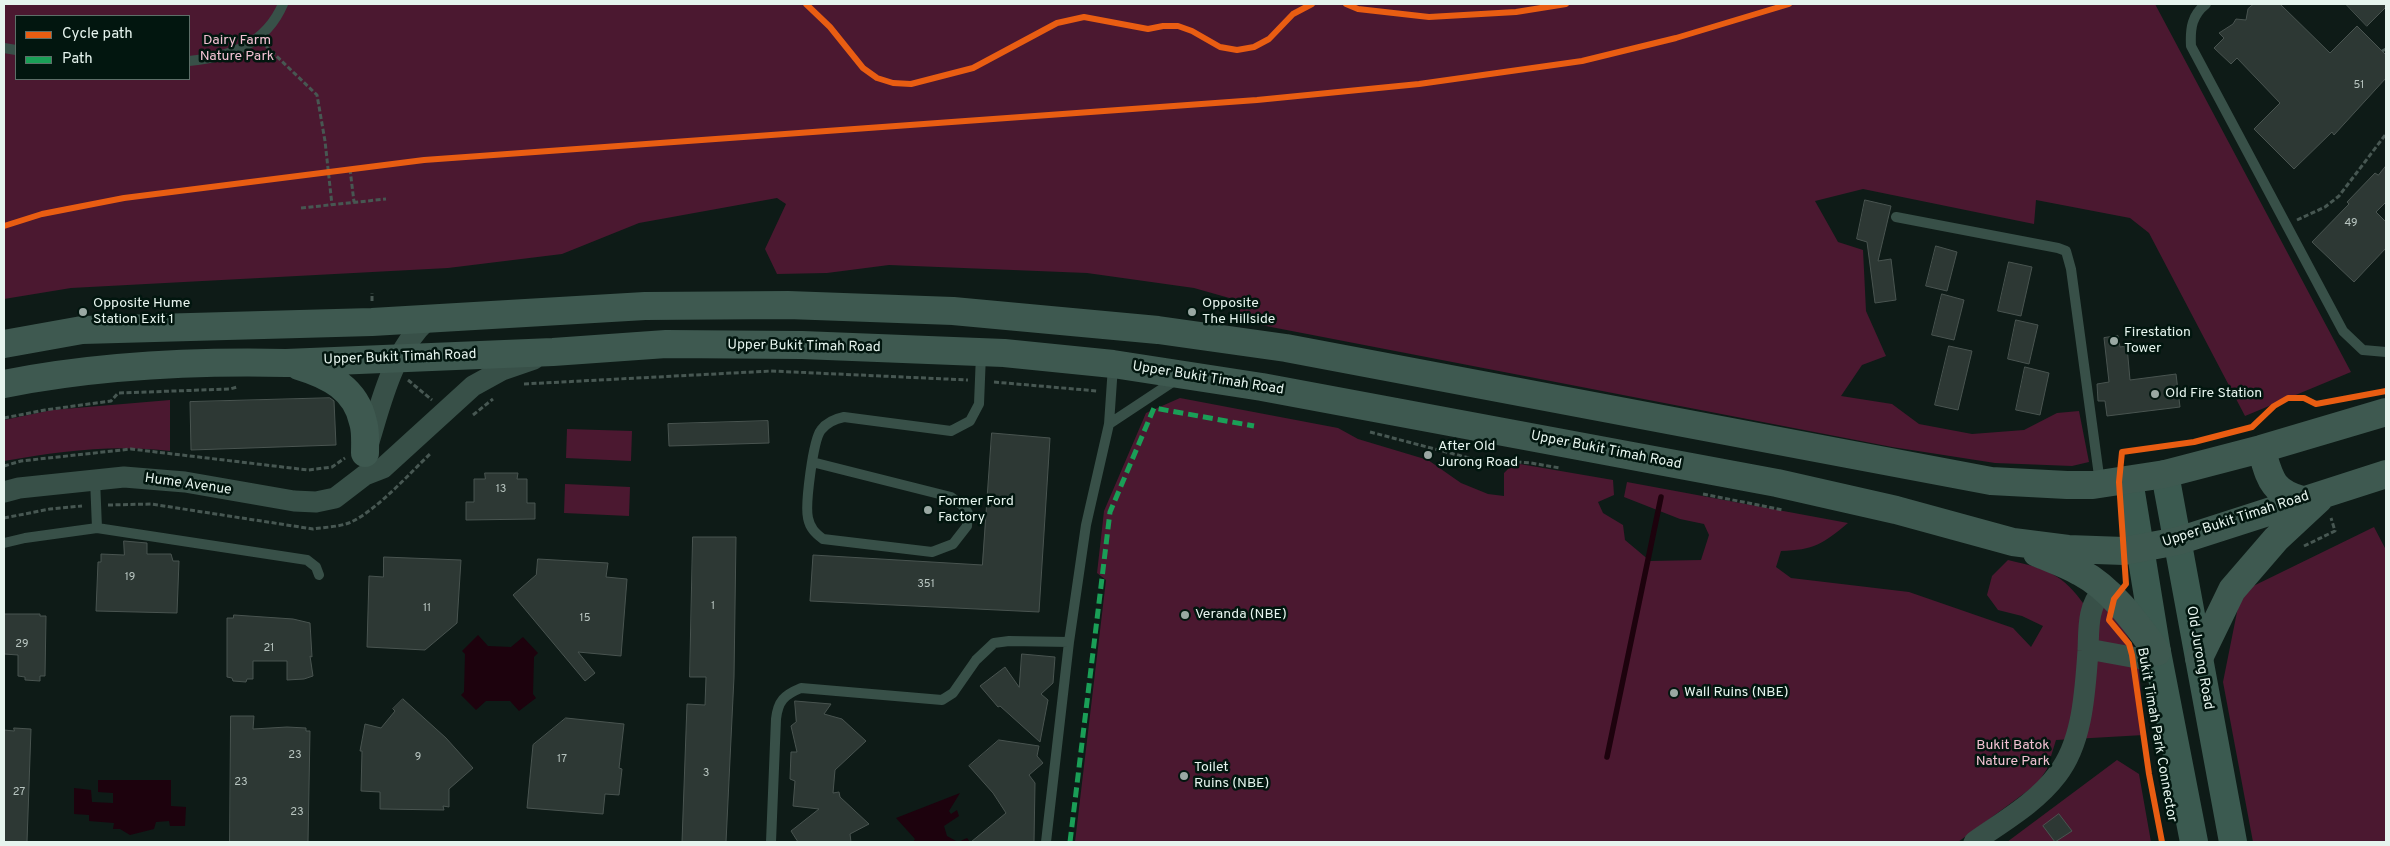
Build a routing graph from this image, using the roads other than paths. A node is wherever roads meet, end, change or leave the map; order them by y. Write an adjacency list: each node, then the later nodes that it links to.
1 (283, 4): 3 (lane)
2 (2206, 4): 12 (lane)
3 (190, 61)
4 (1896, 217): 31 (lane)
5 (646, 306): 6 (highway); 7 (highway); 10 (highway)
6 (954, 311): 13 (highway); 20 (highway)
7 (428, 319): 8 (highway); 14 (street)
8 (202, 327): 9 (highway); 17 (highway)
9 (4, 344)
10 (706, 345): 11 (highway, Upper Bukit Timah Road); 13 (highway, Upper Bukit Timah Road)
11 (553, 352): 14 (highway, Upper Bukit Timah Road); 25 (street, Hume Avenue)
12 (2386, 352)
13 (992, 353): 16 (highway, Upper Bukit Timah Road); 26 (lane)
14 (398, 359): 15 (highway, Upper Bukit Timah Road); 25 (street)
15 (286, 363): 17 (highway, Upper Bukit Timah Road); 25 (highway)
16 (1113, 364): 18 (highway, Upper Bukit Timah Road); 22 (lane)
17 (242, 374): 19 (highway, Upper Bukit Timah Road)
18 (1184, 375): 22 (lane); 23 (highway, Upper Bukit Timah Road)
19 (4, 384)
20 (1538, 396): 23 (highway); 31 (highway)
21 (2386, 412): 24 (highway)
22 (1109, 424): 42 (lane)
23 (1559, 442): 37 (highway, Upper Bukit Timah Road)
24 (2261, 449): 27 (highway); 33 (highway)
25 (359, 461): 29 (street, Hume Avenue)
26 (812, 462): 26 (lane)
27 (2165, 474): 30 (highway); 36 (main road, Old Jurong Road)
28 (2386, 474): 34 (highway, Upper Bukit Timah Road)
29 (94, 479): 32 (street, Hume Avenue); 35 (lane)
30 (2128, 480): 31 (highway); 39 (main road)
31 (2100, 484)
32 (4, 492)
33 (2302, 500): 34 (highway, Upper Bukit Timah Road); 36 (highway, Upper Bukit Timah Road)
34 (2329, 503): 45 (highway)
35 (97, 528): 38 (lane); 40 (lane)
36 (2178, 541): 39 (highway, Upper Bukit Timah Road); 45 (main road, Old Jurong Road)
37 (2013, 542): 39 (highway, Upper Bukit Timah Road); 41 (highway)
38 (4, 543)
39 (2140, 549): 44 (main road)
40 (319, 575)
41 (2103, 590): 43 (street); 44 (highway)
42 (1069, 642): 46 (lane); 47 (lane)
43 (2088, 649): 44 (street); 48 (street)
44 (2158, 657): 49 (main road)
45 (2199, 658): 50 (main road, Old Jurong Road)
46 (772, 842)
47 (1046, 842)
48 (1974, 842)
49 (2194, 842)
50 (2233, 842)

